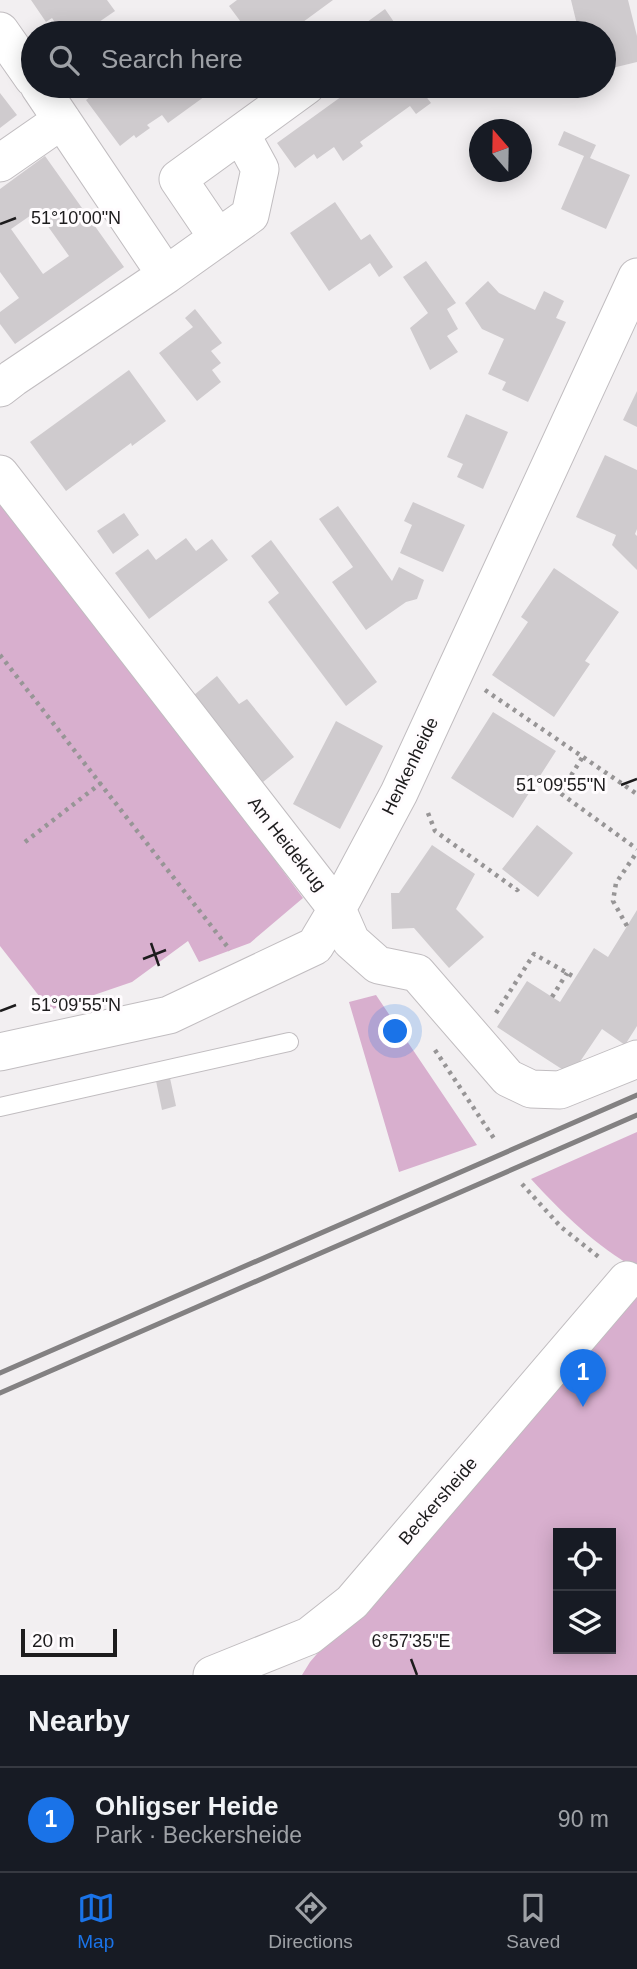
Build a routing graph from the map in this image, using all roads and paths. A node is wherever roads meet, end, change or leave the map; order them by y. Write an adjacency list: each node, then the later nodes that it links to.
1 (0, 31): 2 (street)
2 (21, 61)
3 (46, 98): 5 (street)
4 (290, 98): 6 (street)
5 (62, 120): 7 (street); 9 (street)
6 (241, 134): 8 (street); 8 (street)
7 (0, 163)
8 (218, 238): 9 (street)
9 (166, 275): 11 (street)
10 (637, 278): 14 (street, Henkenheide)
11 (6, 383)
12 (0, 474): 22 (street, Am Heidekrug)
13 (0, 655): 16 (path)
14 (455, 670): 15 (path); 17 (street, Henkenheide)
15 (582, 758): 18 (path); 20 (path)
16 (101, 783): 19 (path); 24 (path)
17 (398, 793): 21 (path); 22 (street, Henkenheide)
18 (637, 794)
19 (25, 842)
20 (637, 850): 23 (path)
21 (522, 885)
22 (337, 909): 29 (street, Am Heidekrug); 30 (street, Henkenheide)
23 (627, 926)
24 (230, 950)
25 (567, 973): 26 (path); 27 (path); 29 (path)
26 (576, 978)
27 (552, 997)
28 (289, 1042): 32 (lane)
29 (477, 1044): 31 (street, Am Heidekrug)
30 (0, 1052)
31 (637, 1059)
32 (0, 1107)
33 (522, 1184): 34 (path)
34 (627, 1280): 35 (street, Beckersheide)
35 (212, 1675)

